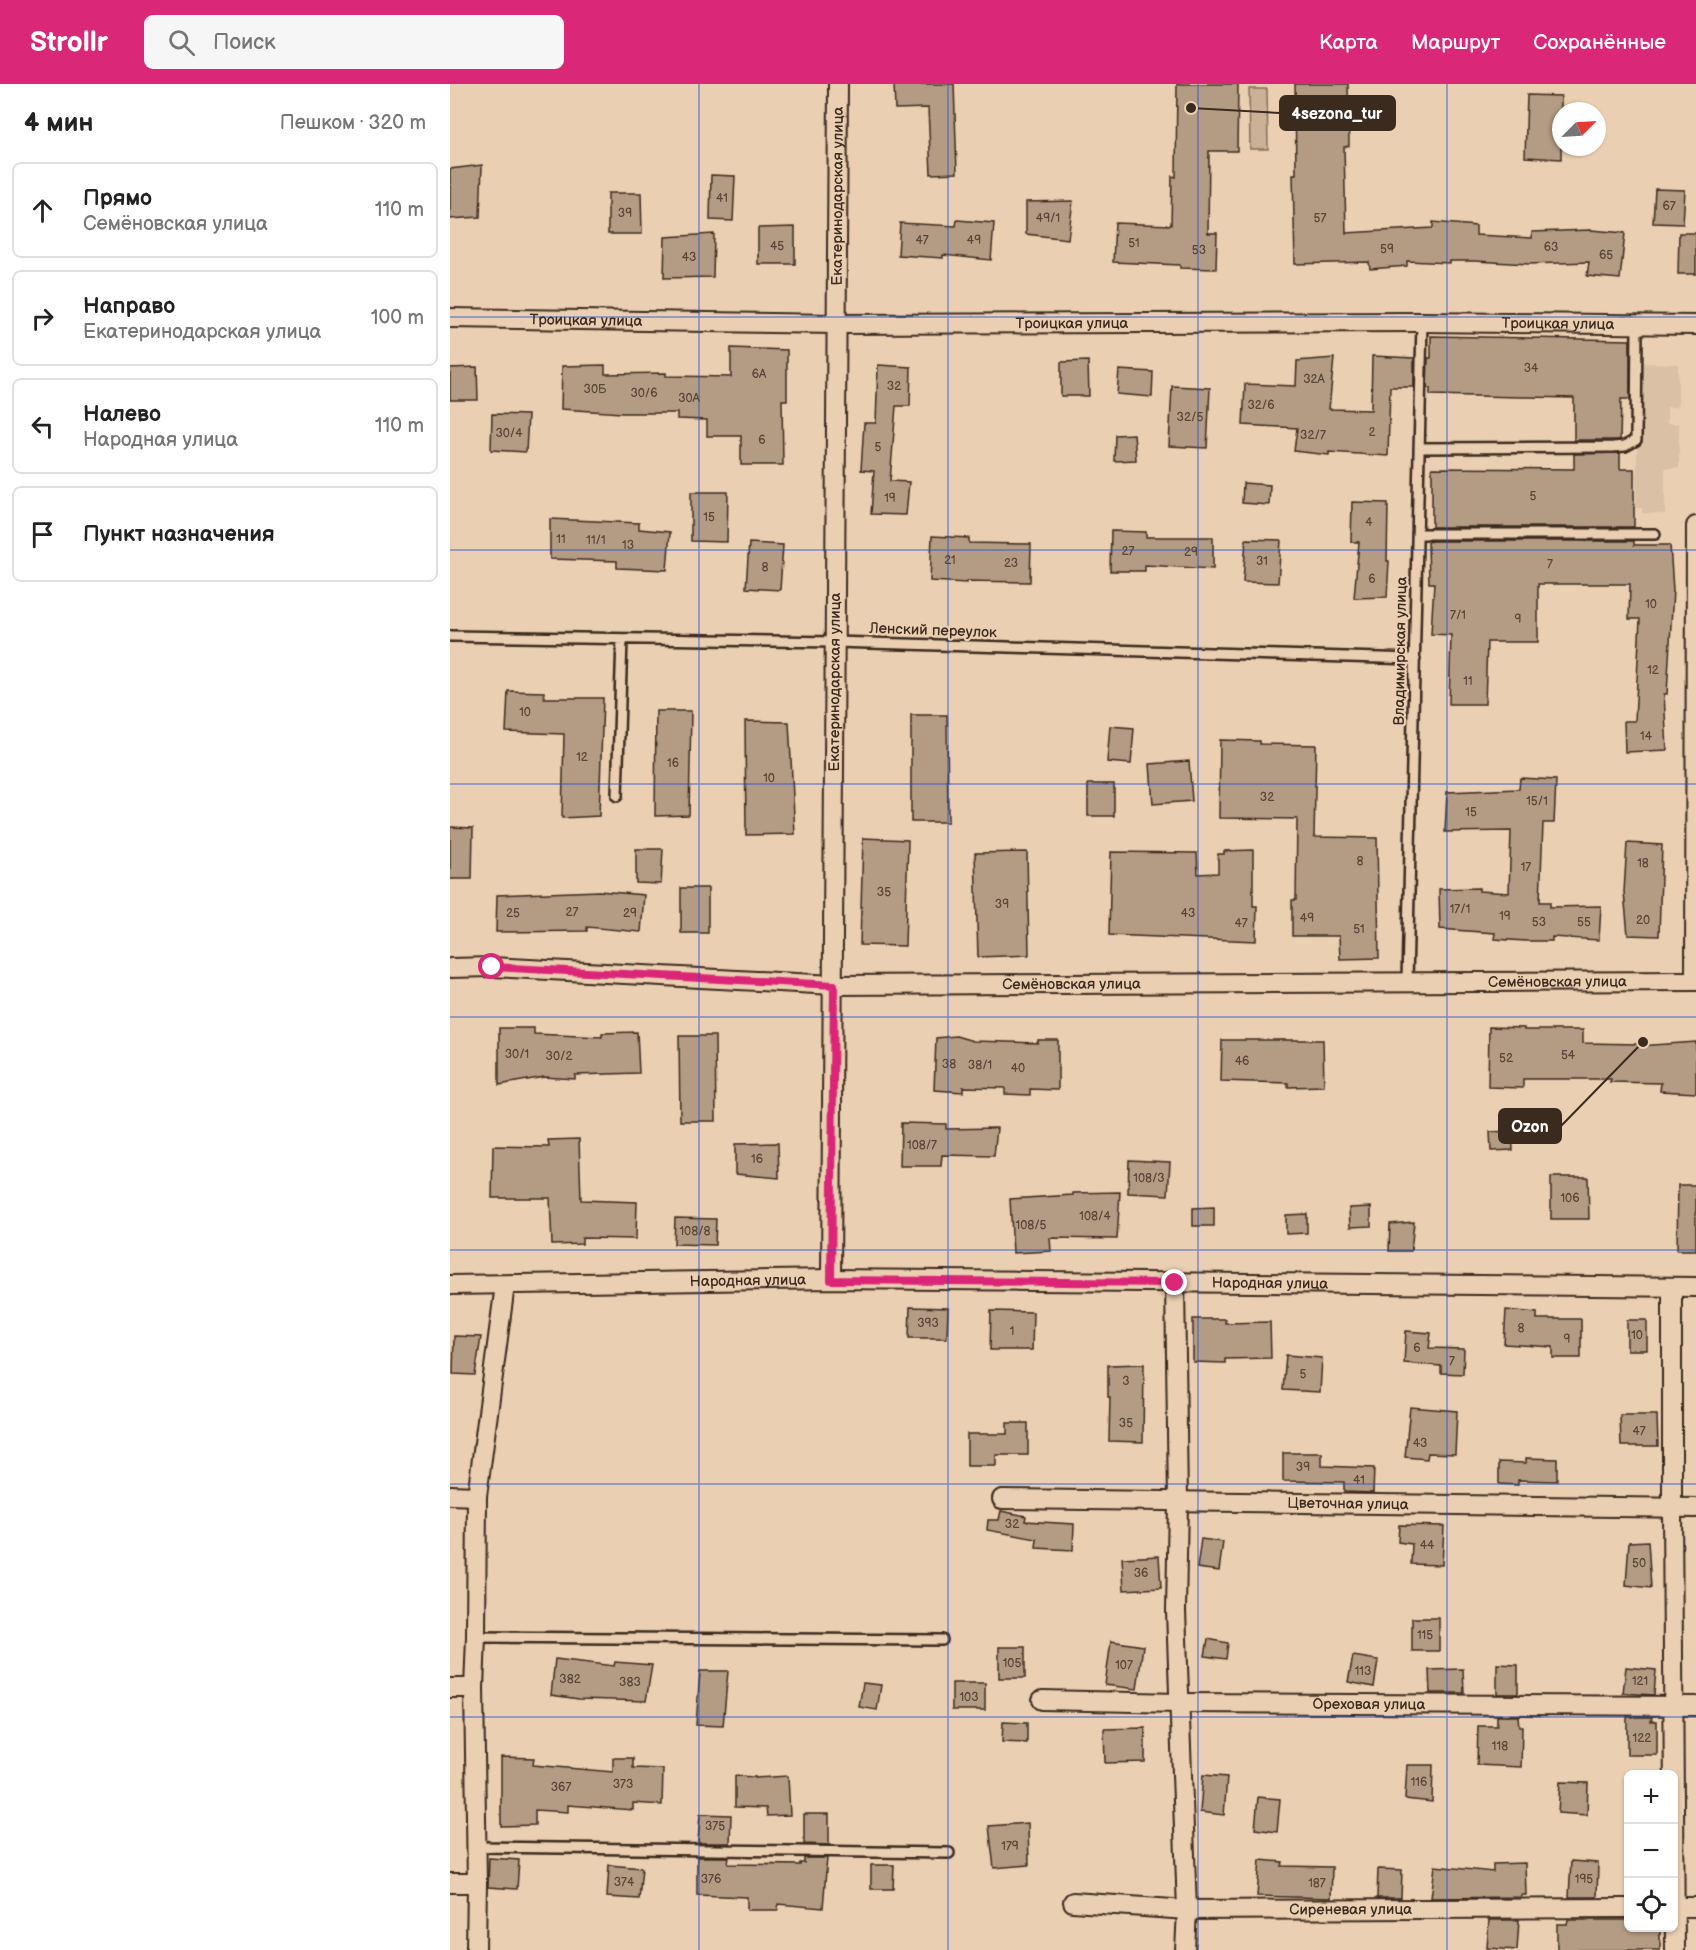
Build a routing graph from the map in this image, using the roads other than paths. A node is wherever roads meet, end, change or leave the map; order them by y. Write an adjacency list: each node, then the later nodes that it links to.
1 (838, 84): 4 (street, Екатеринодарская улица)
2 (450, 318): 4 (street, Троицкая улица)
3 (1422, 322): 4 (street, Троицкая улица); 5 (street, Троицкая улица); 7 (lane, Владимирская улица)
4 (835, 324): 13 (street, Екатеринодарская улица)
5 (1637, 324): 6 (street, Троицкая улица); 7 (lane)
6 (1696, 325)
7 (1419, 448): 9 (lane, Владимирская улица)
8 (1696, 526): 17 (street)
9 (1418, 534): 10 (lane); 14 (lane, Владимирская улица)
10 (1655, 534)
11 (450, 636): 12 (lane, Ленский переулок)
12 (622, 639): 13 (lane, Ленский переулок); 15 (lane)
13 (834, 642): 14 (lane, Ленский переулок); 19 (street, Екатеринодарская улица)
14 (1415, 658): 18 (lane, Владимирская улица)
15 (617, 796)
16 (450, 968): 19 (street, Семёновская улица)
17 (1695, 981): 18 (street, Семёновская улица)
18 (1407, 982): 19 (street, Семёновская улица)
19 (834, 985): 20 (street, Екатеринодарская улица)
20 (831, 1280): 21 (street, Народная улица); 23 (street, Народная улица)
21 (1175, 1283): 24 (street, Народная улица); 29 (street)
22 (450, 1285): 23 (street, Народная улица)
23 (505, 1286): 27 (street)
24 (1672, 1287): 25 (street, Народная улица); 30 (street)
25 (1696, 1287)
26 (450, 1496): 27 (street)
27 (477, 1496): 32 (street)
28 (1002, 1499): 29 (street, Цветочная улица)
29 (1178, 1502): 30 (street, Цветочная улица); 37 (street)
30 (1672, 1508): 31 (street, Цветочная улица); 38 (street)
31 (1696, 1508)
32 (476, 1637): 33 (lane); 35 (street)
33 (942, 1640)
34 (450, 1688): 35 (street)
35 (474, 1688): 40 (street)
36 (1042, 1700): 37 (street, Ореховая улица)
37 (1179, 1703): 38 (street, Ореховая улица); 49 (street)
38 (1673, 1706): 39 (street, Ореховая улица); 42 (street)
39 (1696, 1706)
40 (476, 1847): 41 (lane); 44 (street)
41 (949, 1853)
42 (1675, 1878)
43 (450, 1883): 44 (street)
44 (477, 1883): 51 (street)
45 (1073, 1902): 49 (street, Сиреневая улица)
46 (1678, 1907): 48 (street)
47 (1624, 1908): 49 (street, Сиреневая улица)
48 (1696, 1908)
49 (1187, 1910): 52 (street)
50 (1675, 1932): 53 (street)
51 (476, 1950)
52 (1185, 1950)
53 (1675, 1950)

